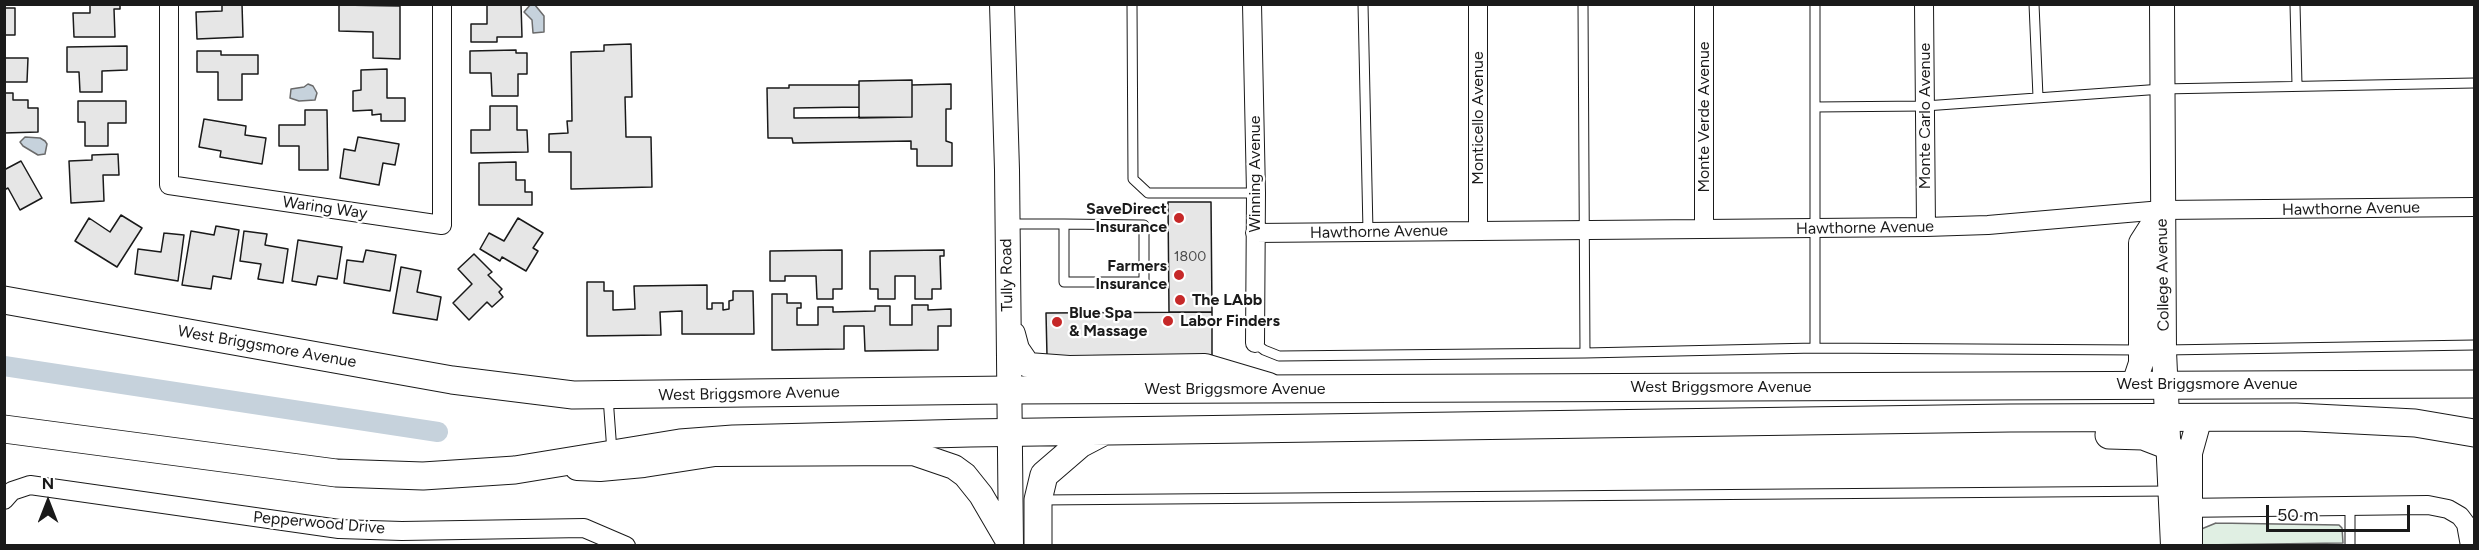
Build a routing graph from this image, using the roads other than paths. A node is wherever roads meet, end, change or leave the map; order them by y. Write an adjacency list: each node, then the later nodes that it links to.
1 (169, 4): 2 (street, Waring Way)
2 (442, 4)
3 (1002, 4): 25 (main road, Tully Road)
4 (1132, 4): 21 (lane)
5 (1252, 4): 21 (street, Winning Avenue)
6 (1363, 4): 31 (lane)
7 (1478, 4): 32 (street, Monticello Avenue)
8 (1583, 4): 30 (lane)
9 (1704, 4): 29 (street, Monte Verde Avenue)
10 (1815, 4): 20 (lane)
11 (1924, 4): 19 (street, Monte Carlo Avenue)
12 (2034, 4): 18 (lane)
13 (2162, 4): 17 (main road, College Avenue)
14 (2295, 4): 16 (lane)
15 (2475, 83): 16 (lane)
16 (2297, 85): 17 (lane)
17 (2162, 88): 18 (lane); 23 (main road, College Avenue)
18 (2038, 97): 19 (lane)
19 (1925, 106): 20 (lane); 27 (street, Monte Carlo Avenue)
20 (1815, 107): 28 (lane)
21 (1256, 194): 33 (street, Winning Avenue)
22 (2475, 207): 23 (street, Hawthorne Avenue)
23 (2162, 210): 24 (street, Hawthorne Avenue); 34 (main road); 40 (main road, College Avenue)
24 (2121, 215): 27 (street, Hawthorne Avenue); 34 (street)
25 (1006, 224): 26 (lane); 36 (main road, Tully Road)
26 (1064, 224): 26 (lane)
27 (1926, 227): 28 (street, Hawthorne Avenue)
28 (1815, 228): 29 (street, Hawthorne Avenue); 39 (lane)
29 (1704, 229): 30 (street, Hawthorne Avenue)
30 (1585, 230): 32 (street, Hawthorne Avenue); 41 (lane)
31 (1368, 231): 32 (street, Hawthorne Avenue); 33 (street, Hawthorne Avenue)
32 (1478, 231)
33 (1255, 234): 37 (street, Winning Avenue)
34 (2141, 243): 40 (main road)
35 (4, 300): 47 (main road, West Briggsmore Avenue)
36 (1008, 316): 45 (main road); 46 (main road, Tully Road)
37 (1255, 343): 41 (lane)
38 (2475, 345): 40 (lane)
39 (1815, 348): 40 (lane); 41 (lane)
40 (2153, 350): 42 (main road); 43 (main road, College Avenue)
41 (1585, 353)
42 (2134, 384): 43 (main road, West Briggsmore Avenue); 45 (main road, West Briggsmore Avenue)
43 (2165, 384): 44 (main road, West Briggsmore Avenue); 48 (main road, College Avenue)
44 (2475, 384)
45 (1283, 389): 46 (main road, West Briggsmore Avenue)
46 (1009, 390): 47 (main road, West Briggsmore Avenue); 52 (main road, Tully Road)
47 (608, 395): 56 (lane)
48 (2167, 417): 49 (main road, West Briggsmore Avenue); 50 (main road, West Briggsmore Avenue); 55 (main road, College Avenue)
49 (2200, 417): 54 (main road, West Briggsmore Avenue); 60 (main road)
50 (1869, 421): 53 (main road, West Briggsmore Avenue); 55 (main road)
51 (4, 429): 57 (main road, West Briggsmore Avenue)
52 (1010, 432): 53 (main road, West Briggsmore Avenue); 56 (main road, West Briggsmore Avenue); 62 (main road, Tully Road)
53 (1104, 432): 59 (main road)
54 (2475, 433)
55 (2169, 446): 60 (main road, College Avenue)
56 (612, 453): 57 (main road, West Briggsmore Avenue)
57 (515, 470): 62 (main road)
58 (8, 496): 63 (street, Pepperwood Drive)
59 (1038, 500): 60 (lane); 64 (main road)
60 (2178, 502): 61 (street); 65 (main road, College Avenue); 66 (main road)
61 (2350, 507): 67 (lane); 68 (street)
62 (1011, 545)
63 (626, 546)
64 (1038, 546)
65 (2173, 546)
66 (2190, 546)
67 (2350, 546)
68 (2470, 546)

